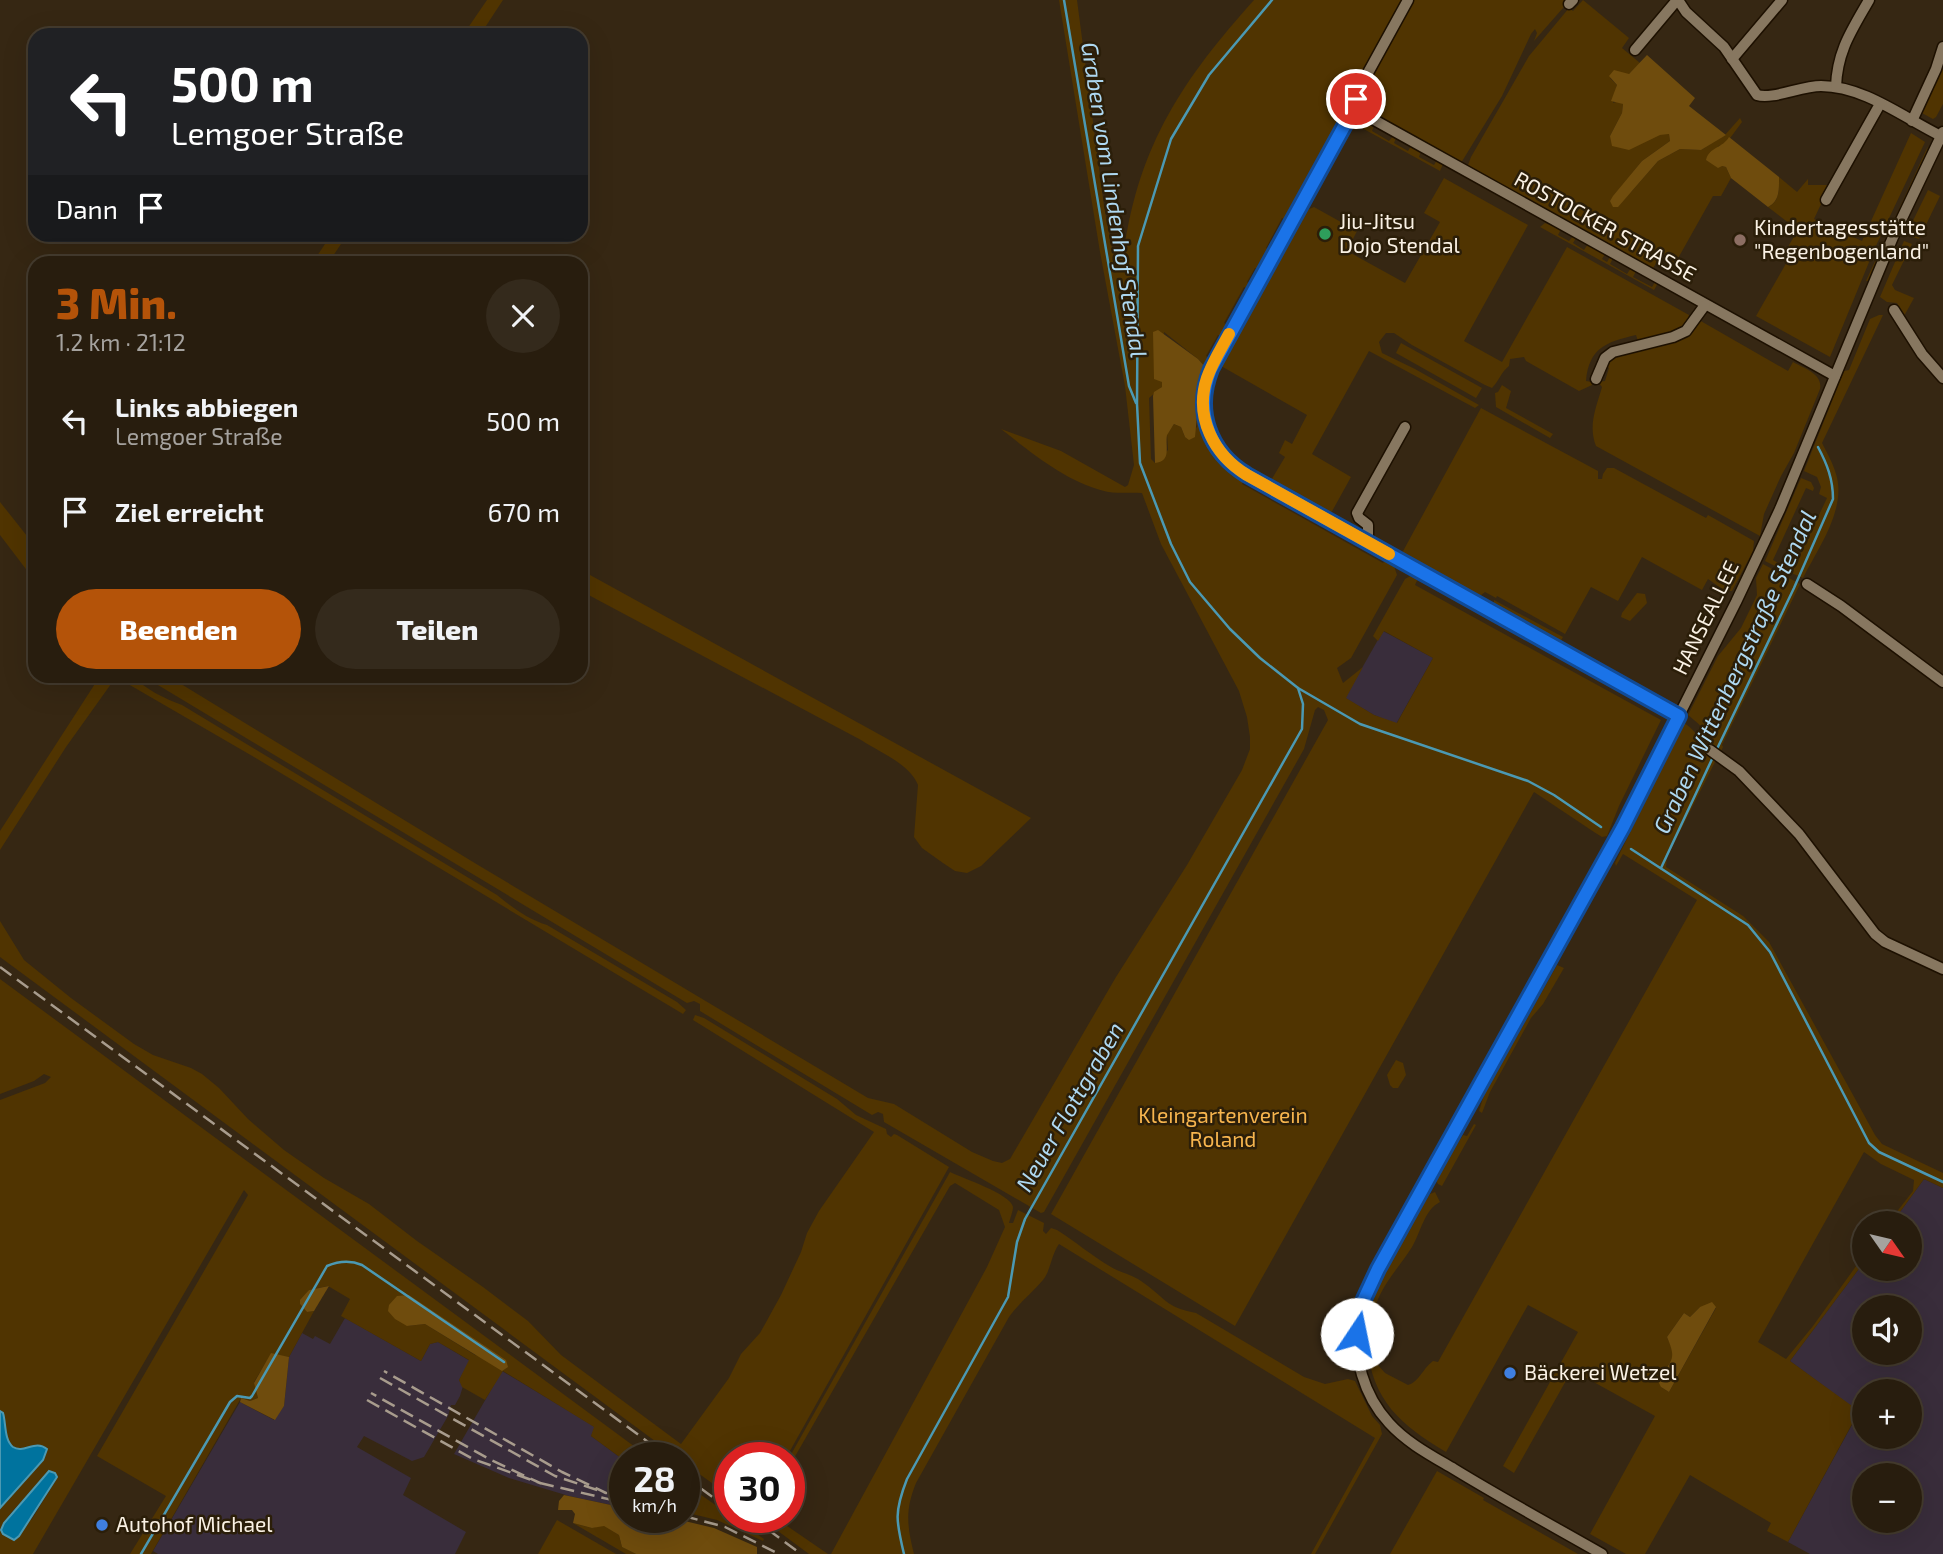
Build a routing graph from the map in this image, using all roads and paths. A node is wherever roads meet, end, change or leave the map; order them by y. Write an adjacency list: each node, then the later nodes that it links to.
1 (1408, 0): 10 (street)
2 (1678, 0): 6 (street); 7 (street)
3 (1782, 0): 7 (street)
4 (1869, 0): 8 (street)
5 (1943, 47): 11 (street)
6 (1635, 50)
7 (1732, 59): 8 (street)
8 (1836, 87): 9 (street)
9 (1880, 104): 11 (street); 13 (street)
10 (1356, 115): 14 (street, ROSTOCKER STRASSE); 20 (street)
11 (1912, 121): 12 (street)
12 (1942, 134): 16 (street, HANSEALLEE)
13 (1826, 201)
14 (1705, 305): 16 (street, ROSTOCKER STRASSE); 18 (street)
15 (1894, 310): 17 (street)
16 (1835, 376): 23 (street, HANSEALLEE)
17 (1943, 378)
18 (1596, 379)
19 (1405, 427): 20 (street)
20 (1365, 540): 23 (street)
21 (1807, 584): 22 (street)
22 (1943, 682)
23 (1679, 716): 26 (street, HANSEALLEE)
24 (1714, 753): 25 (street)
25 (1943, 969)
26 (1602, 1554)

